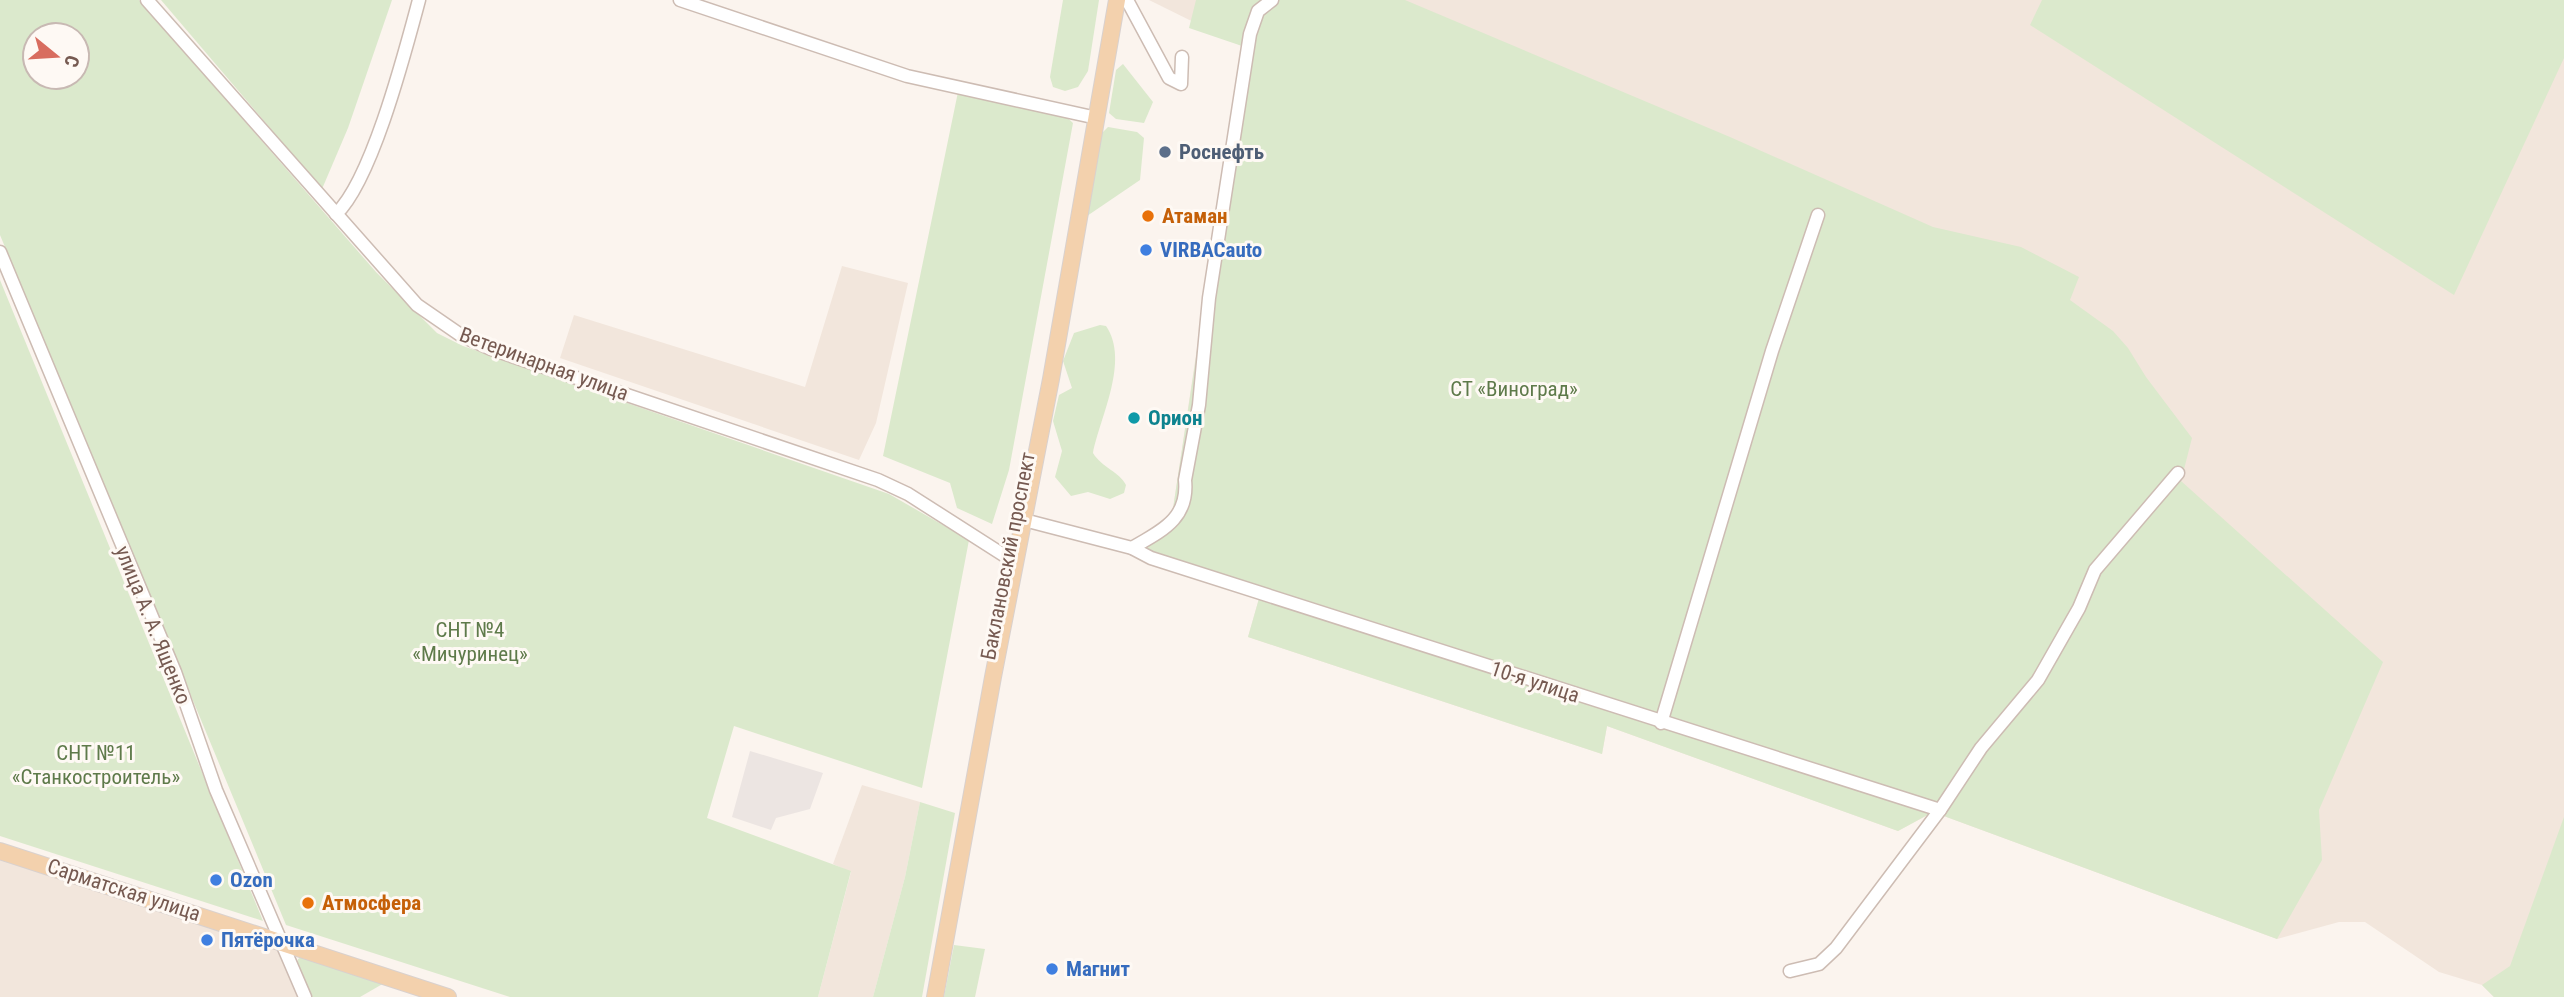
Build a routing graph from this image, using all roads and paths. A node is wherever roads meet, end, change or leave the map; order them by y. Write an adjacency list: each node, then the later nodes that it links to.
1 (147, 0): 10 (street, Ветеринарная улица)
2 (419, 0): 10 (street)
3 (680, 0): 9 (street)
4 (1106, 0): 9 (main road)
5 (1116, 0): 9 (main road)
6 (1127, 0): 8 (street)
7 (1272, 0): 15 (street)
8 (1182, 57)
9 (1092, 117): 14 (main road, Баклановский проспект); 16 (main road, Баклановский проспект)
10 (335, 214): 16 (street, Ветеринарная улица)
11 (1818, 215): 17 (street)
12 (0, 252): 20 (street, улица А. А. Ященко)
13 (2178, 473): 18 (street)
14 (1024, 520): 15 (street, 10-я улица); 16 (main road, Баклановский проспект)
15 (1132, 548): 17 (street, 10-я улица)
16 (1013, 560): 25 (main road, Баклановский проспект); 26 (main road, Баклановский проспект)
17 (1661, 723): 18 (street, 10-я улица)
18 (1940, 810): 21 (street)
19 (0, 851): 20 (main road, Сарматская улица)
20 (279, 939): 22 (main road, Сарматская улица); 23 (street, улица А. А. Ященко)
21 (1790, 971)
22 (423, 992): 24 (main road, Сарматская улица)
23 (305, 997)
24 (448, 997)
25 (927, 997)
26 (935, 997)

